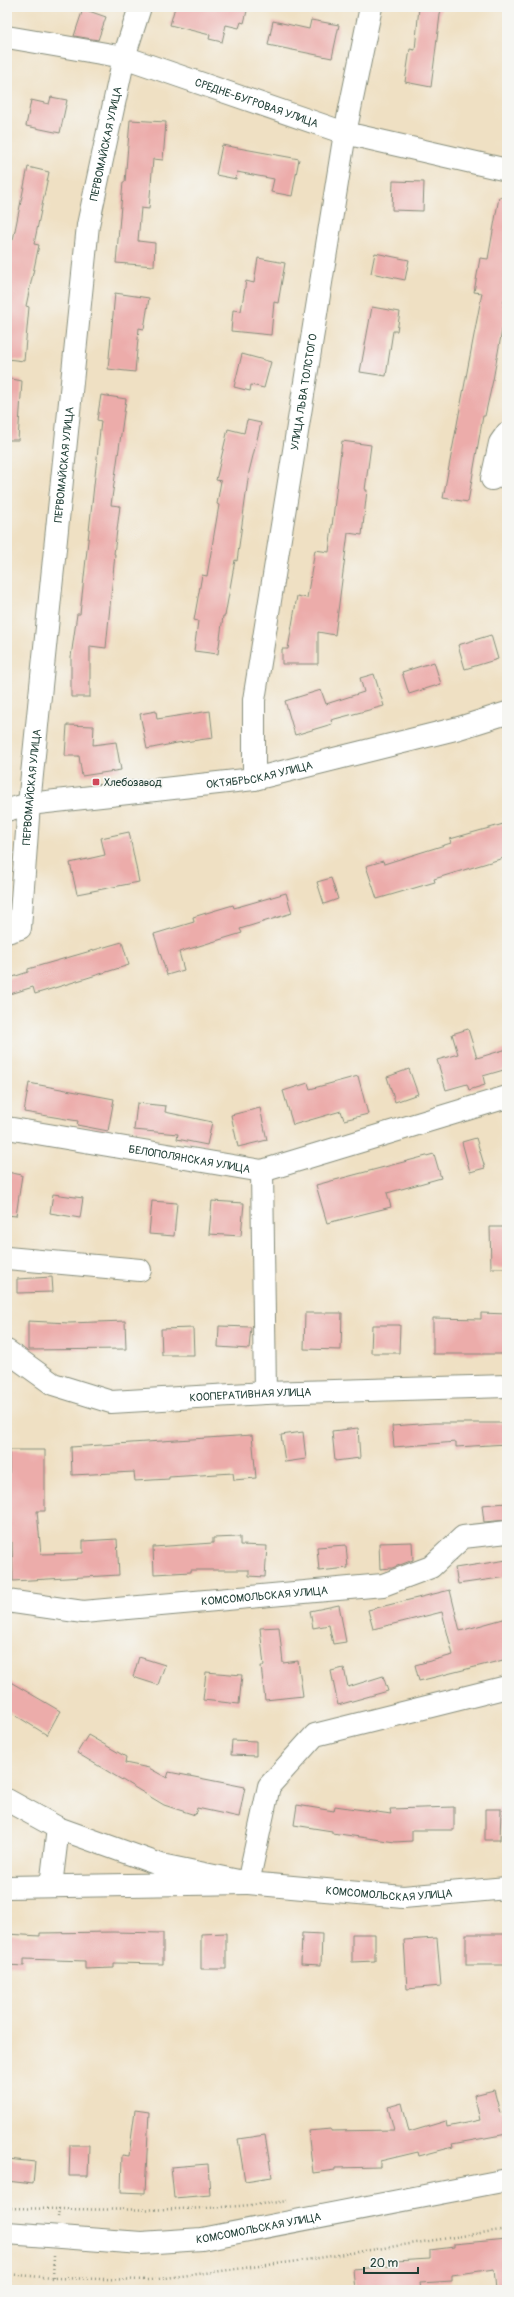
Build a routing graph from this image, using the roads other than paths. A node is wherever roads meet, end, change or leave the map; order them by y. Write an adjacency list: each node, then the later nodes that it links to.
1 (140, 7): 4 (street, ПЕРВОМАЙСКАЯ УЛИЦА)
2 (371, 7): 5 (street, УЛИЦА ЛЬВА ТОЛСТОГО)
3 (7, 37): 4 (street, СРЕДНЕ-БУГРОВАЯ УЛИЦА)
4 (124, 57): 5 (street, СРЕДНЕ-БУГРОВАЯ УЛИЦА); 11 (street, ПЕРВОМАЙСКАЯ УЛИЦА)
5 (345, 133): 6 (street, СРЕДНЕ-БУГРОВАЯ УЛИЦА); 10 (street, УЛИЦА ЛЬВА ТОЛСТОГО)
6 (507, 170)
7 (507, 434): 8 (street)
8 (492, 479)
9 (507, 712): 10 (street, ОКТЯБРЬСКАЯ УЛИЦА)
10 (254, 779): 11 (street, ОКТЯБРЬСКАЯ УЛИЦА)
11 (28, 804): 12 (street, ОКТЯБРЬСКАЯ УЛИЦА); 13 (street, ПЕРВОМАЙСКАЯ УЛИЦА)
12 (7, 810)
13 (13, 930)
14 (507, 1097): 16 (street, БЕЛОПОЛЯНСКАЯ УЛИЦА)
15 (7, 1128): 16 (street, БЕЛОПОЛЯНСКАЯ УЛИЦА)
16 (262, 1171): 21 (street)
17 (7, 1258): 18 (street)
18 (140, 1270)
19 (7, 1351): 21 (street, КООПЕРАТИВНАЯ УЛИЦА)
20 (507, 1386): 21 (street, КООПЕРАТИВНАЯ УЛИЦА)
21 (265, 1393)
22 (507, 1532): 23 (street, КОМСОМОЛЬСКАЯ УЛИЦА)
23 (7, 1601)
24 (507, 1687): 27 (street)
25 (7, 1800): 26 (street, КОМСОМОЛЬСКАЯ УЛИЦА)
26 (58, 1828): 27 (street, КОМСОМОЛЬСКАЯ УЛИЦА); 28 (street)
27 (248, 1883): 28 (street, КОМСОМОЛЬСКАЯ УЛИЦА); 30 (street, КОМСОМОЛЬСКАЯ УЛИЦА)
28 (51, 1886): 29 (street, КОМСОМОЛЬСКАЯ УЛИЦА)
29 (7, 1887)
30 (507, 1888)
31 (507, 2180): 32 (street, КОМСОМОЛЬСКАЯ УЛИЦА)
32 (7, 2232)

